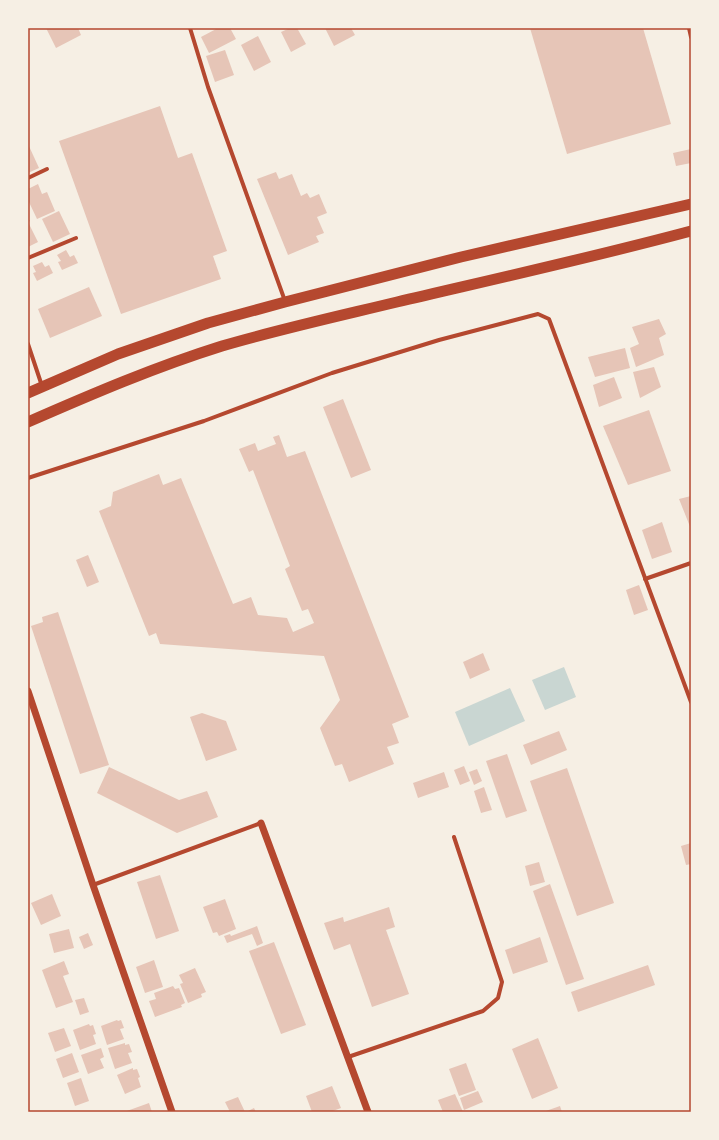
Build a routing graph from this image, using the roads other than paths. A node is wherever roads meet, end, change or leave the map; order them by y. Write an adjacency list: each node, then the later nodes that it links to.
1 (190, 28): 10 (street)
2 (688, 28): 3 (street)
3 (691, 37)
4 (47, 169): 5 (street)
5 (28, 178)
6 (691, 204): 10 (highway)
7 (691, 231): 14 (highway)
8 (76, 238): 9 (street)
9 (28, 258)
10 (285, 302): 12 (highway)
11 (28, 344): 12 (street)
12 (42, 387): 13 (highway)
13 (28, 393)
14 (28, 422)
15 (28, 478): 17 (street)
16 (691, 563): 17 (street)
17 (645, 579): 19 (street)
18 (28, 691): 22 (street)
19 (691, 702)
20 (261, 823): 22 (street); 23 (street)
21 (454, 836): 23 (street)
22 (93, 885): 24 (street)
23 (348, 1057): 25 (street)
24 (172, 1112)
25 (368, 1112)

